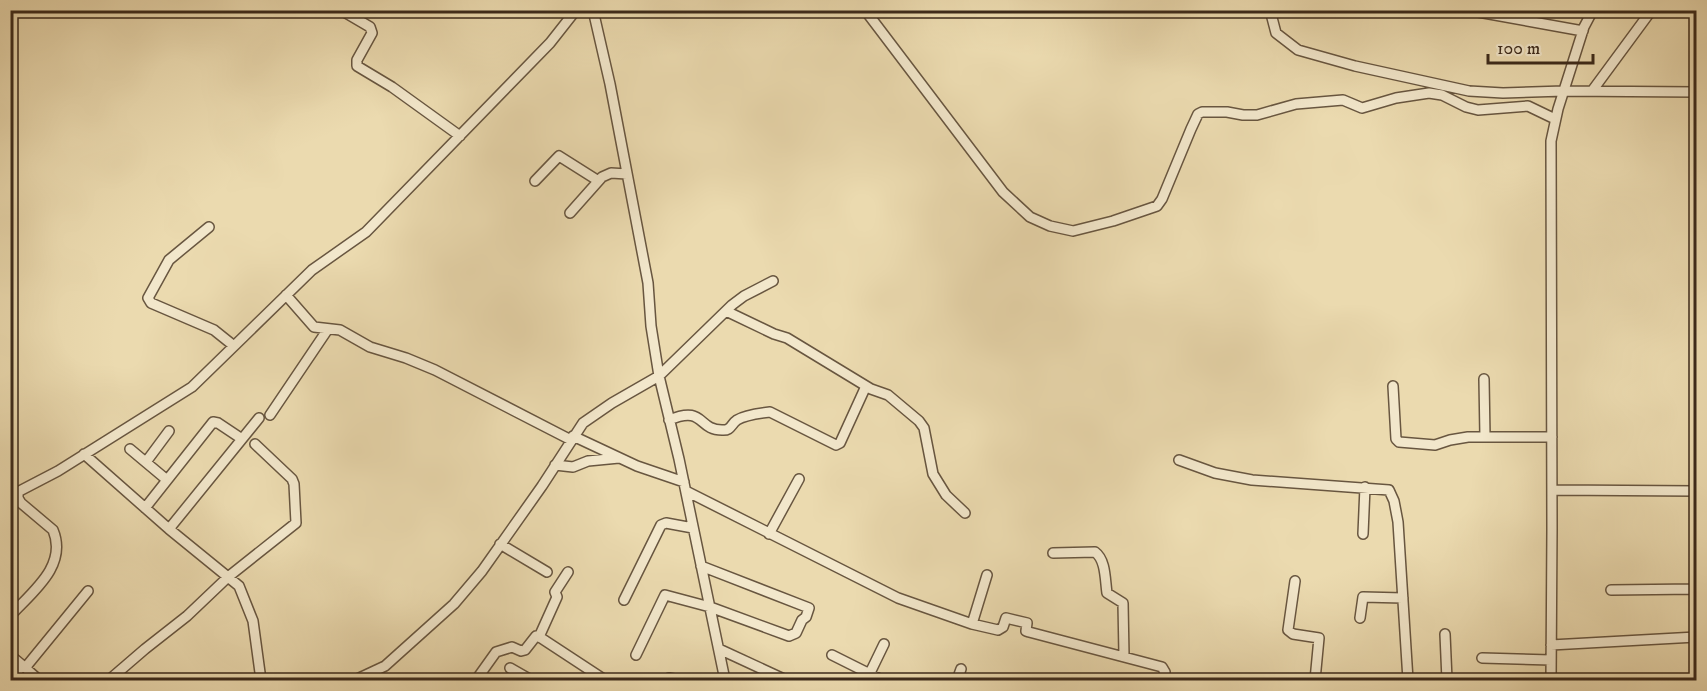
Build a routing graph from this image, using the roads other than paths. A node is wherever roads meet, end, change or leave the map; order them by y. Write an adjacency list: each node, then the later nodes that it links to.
1 (341, 10): 14 (street)
2 (576, 10): 14 (street)
3 (593, 10): 15 (street)
4 (865, 10): 13 (street)
5 (1270, 10): 10 (street)
6 (1467, 10): 9 (street)
7 (1593, 10): 9 (street)
8 (1654, 10): 11 (street)
9 (1583, 31): 10 (street)
10 (1564, 91): 11 (street); 13 (street)
11 (1592, 91): 12 (street)
12 (1696, 92)
13 (1555, 119): 34 (street)
14 (460, 136): 21 (street)
15 (627, 174): 16 (street); 25 (street)
16 (597, 180): 17 (street); 18 (street)
17 (535, 182)
18 (570, 213)
19 (209, 227): 24 (street)
20 (773, 281): 22 (street)
21 (286, 295): 23 (street); 24 (street)
22 (726, 311): 25 (street); 27 (street)
23 (328, 329): 29 (street); 35 (street)
24 (234, 346): 39 (street)
25 (659, 376): 31 (street); 35 (street)
26 (1484, 379): 33 (street)
27 (866, 386): 31 (street); 52 (street)
28 (1393, 386): 33 (street)
29 (270, 415)
30 (259, 418): 36 (street)
31 (669, 420): 46 (street)
32 (169, 431): 42 (street)
33 (1485, 437): 34 (street)
34 (1552, 437): 48 (street)
35 (572, 438): 40 (street); 43 (street)
36 (242, 439): 45 (street); 54 (street)
37 (255, 444): 63 (street)
38 (130, 449): 42 (street)
39 (84, 454): 50 (street); 51 (street)
40 (619, 458): 43 (street); 46 (street)
41 (1179, 460): 47 (street)
42 (146, 462): 45 (street)
43 (555, 465): 57 (street)
44 (799, 479): 55 (street)
45 (167, 480): 51 (street)
46 (685, 487): 53 (street); 55 (street)
47 (1365, 488): 56 (street); 68 (street)
48 (1552, 490): 49 (street); 79 (street)
49 (1696, 491)
50 (14, 494): 71 (street)
51 (145, 508): 54 (street)
52 (964, 513)
53 (693, 528): 59 (street); 69 (street)
54 (169, 529): 63 (street)
55 (769, 534): 74 (street)
56 (1363, 534)
57 (500, 544): 60 (street); 95 (street)
58 (1053, 553): 84 (street)
59 (701, 566): 70 (street); 70 (street)
60 (547, 572)
61 (568, 572): 76 (street)
62 (987, 575): 74 (street)
63 (228, 577): 93 (street); 94 (street)
64 (1295, 581): 104 (street)
65 (1696, 588): 66 (street); 73 (street)
66 (1611, 590)
67 (88, 591): 87 (street)
68 (1403, 598): 72 (street); 105 (street)
69 (624, 600)
70 (710, 607): 80 (street); 83 (street)
71 (10, 616)
72 (1360, 618)
73 (1696, 618)
74 (972, 624): 84 (street)
75 (1445, 634): 106 (street)
76 (539, 637): 96 (street); 98 (street)
77 (1696, 637): 79 (street)
78 (884, 644): 90 (street)
79 (1551, 645): 86 (street)
80 (719, 649): 99 (street); 100 (street)
81 (10, 655): 87 (street)
82 (832, 655): 90 (street)
83 (636, 656)
84 (1124, 656): 103 (street)
85 (1482, 658): 86 (street)
86 (1551, 660): 107 (street)
87 (23, 667): 91 (street); 92 (street)
88 (510, 668): 97 (street)
89 (960, 669): 102 (street)
90 (870, 675): 101 (street)
91 (12, 681)
92 (39, 681)
93 (109, 681)
94 (261, 681)
95 (356, 681)
96 (476, 681)
97 (531, 681)
98 (605, 681)
99 (725, 681)
100 (786, 681)
101 (882, 681)
102 (957, 681)
103 (1162, 681)
104 (1315, 681)
105 (1408, 681)
106 (1447, 681)
107 (1551, 681)

